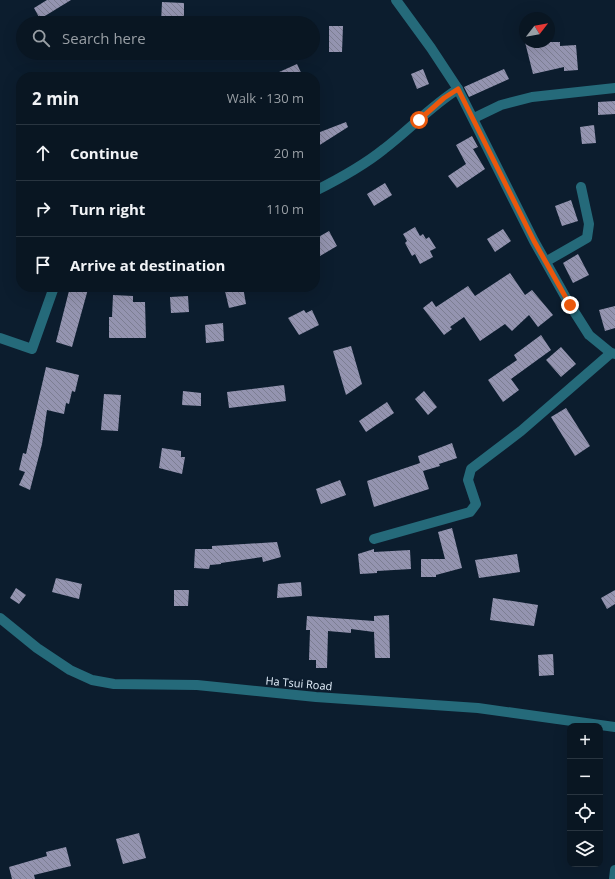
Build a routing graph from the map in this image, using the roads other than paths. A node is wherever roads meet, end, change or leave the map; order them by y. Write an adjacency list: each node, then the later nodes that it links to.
1 (396, 0): 3 (street)
2 (615, 88): 4 (street)
3 (458, 89): 4 (street); 6 (street)
4 (474, 118): 7 (street)
5 (581, 187): 7 (street)
6 (320, 188)
7 (547, 261): 10 (street)
8 (52, 292): 9 (street)
9 (0, 338)
10 (613, 354): 11 (street)
11 (374, 539)
12 (0, 618): 13 (street, Ha Tsui Road)
13 (615, 728)
14 (615, 870): 15 (street)
15 (614, 879)

